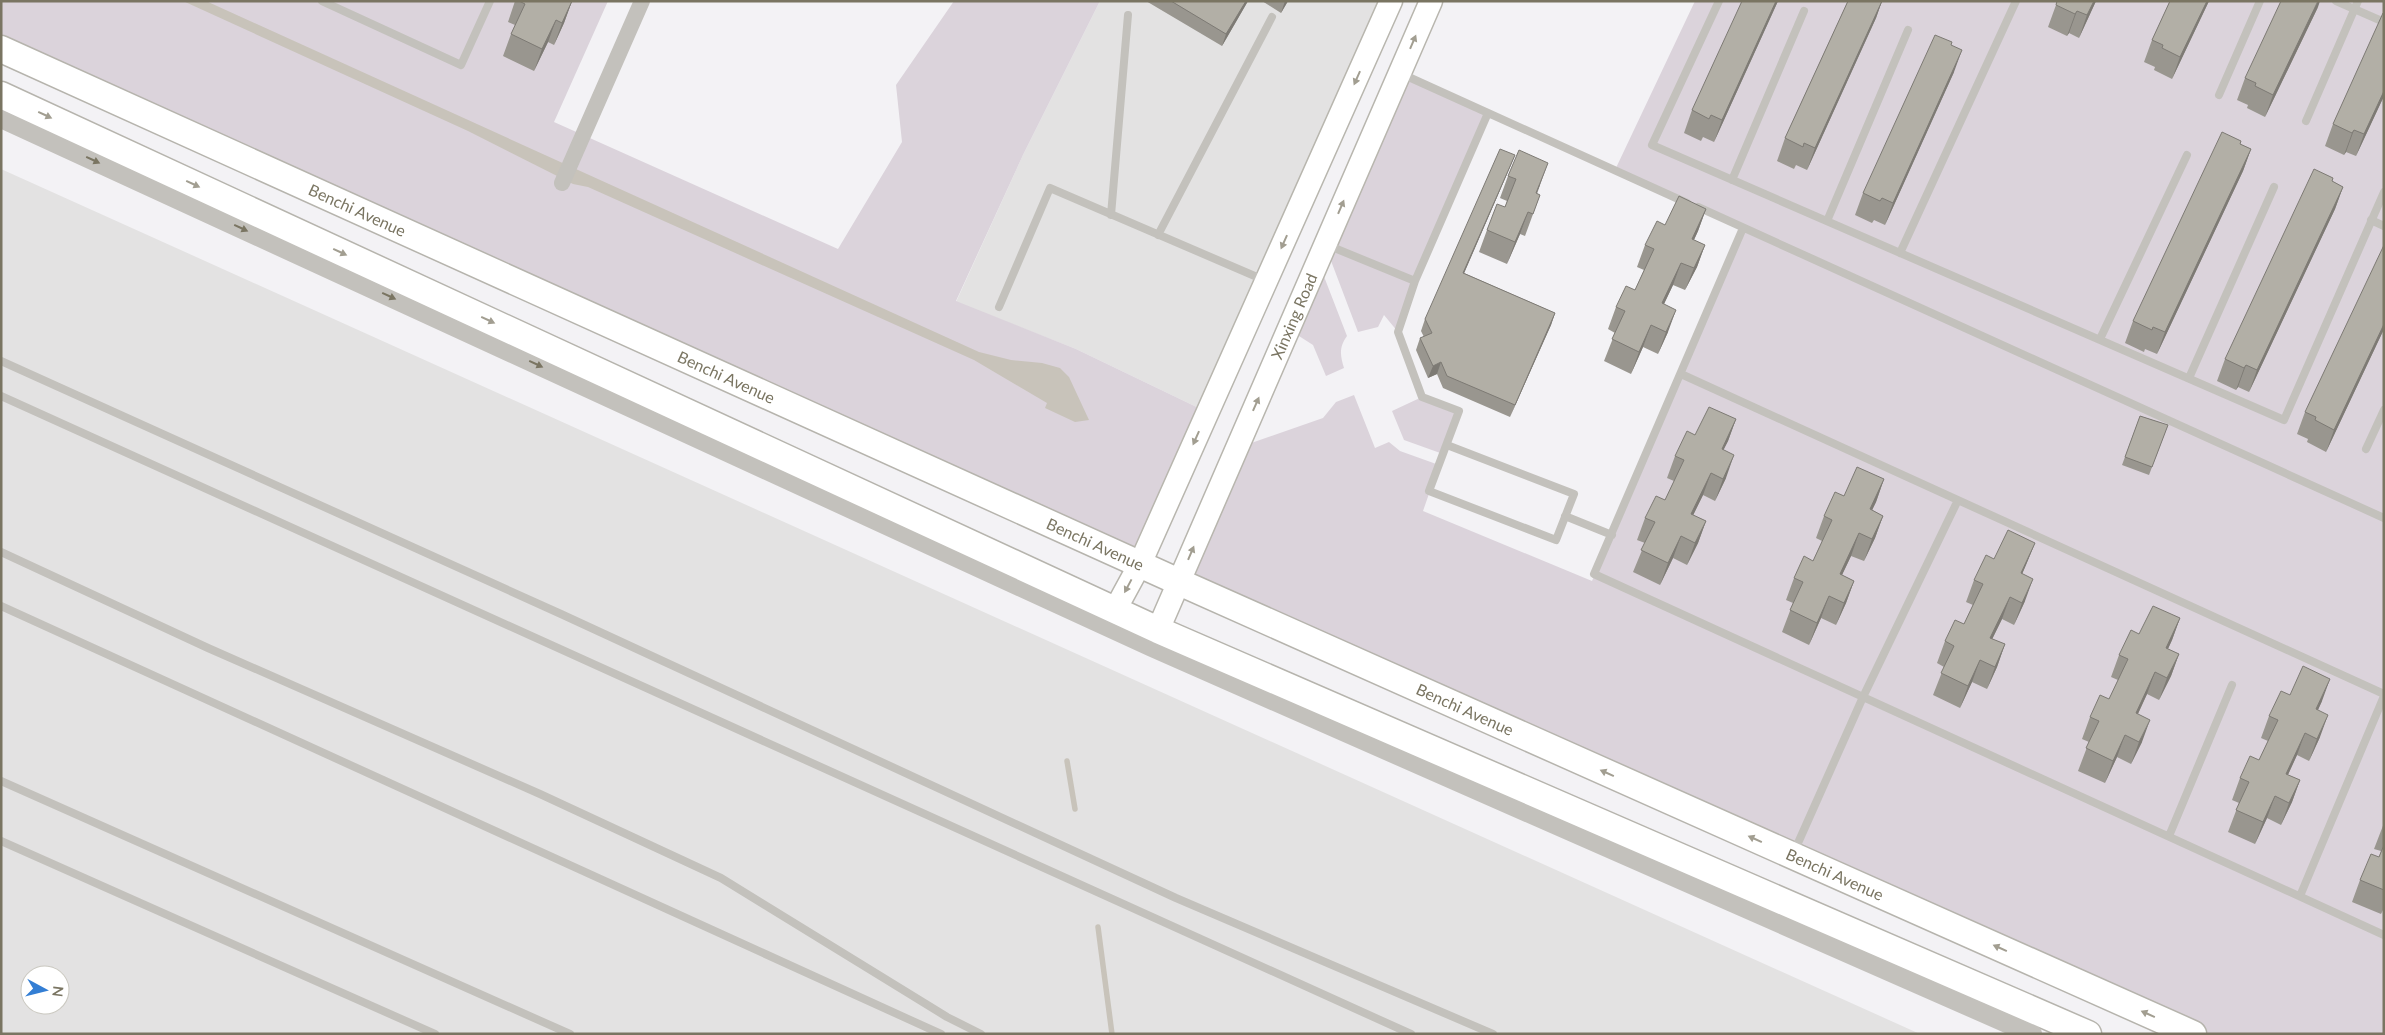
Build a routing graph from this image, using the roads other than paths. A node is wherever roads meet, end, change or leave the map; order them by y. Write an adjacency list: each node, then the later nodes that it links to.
1 (322, 1): 2 (lane)
2 (490, 1)
3 (642, 1): 25 (street)
4 (1391, 1): 36 (main road, one-way to 36)
5 (1431, 1): 17 (main road, Xinxing Road, one-way to 5)
6 (1719, 1): 24 (lane)
7 (2016, 1): 35 (lane)
8 (2260, 1): 19 (lane)
9 (2336, 1): 10 (lane)
10 (2356, 5): 14 (lane); 22 (lane)
11 (1804, 10): 24 (lane)
12 (1128, 15): 28 (lane)
13 (1272, 17): 33 (lane)
14 (2384, 22)
15 (1908, 30): 30 (lane)
16 (1, 49): 52 (main road, Benchi Avenue)
17 (1400, 73): 20 (lane); 34 (main road, Xinxing Road, one-way to 17)
18 (1, 95): 55 (main road, one-way to 55)
19 (2219, 96)
20 (1488, 113): 32 (lane); 37 (lane)
21 (1, 118): 55 (street, one-way to 55)
22 (2306, 121)
23 (2187, 155): 39 (lane)
24 (1732, 180): 30 (lane)
25 (562, 182)
26 (2274, 188): 42 (lane)
27 (2384, 192): 29 (lane)
28 (1111, 214): 33 (lane); 38 (lane)
29 (2371, 220): 31 (lane); 42 (lane)
30 (1827, 221): 35 (lane)
31 (2384, 226)
32 (1743, 228): 41 (lane); 49 (lane)
33 (1158, 235): 36 (lane)
34 (1325, 245): 37 (lane); 53 (main road, Xinxing Road, one-way to 34)
35 (1900, 253): 39 (lane)
36 (1266, 281): 52 (main road, one-way to 52)
37 (1415, 281): 45 (lane)
38 (999, 307)
39 (2100, 339): 42 (lane)
40 (1, 361): 71 (lane)
41 (1681, 374): 47 (lane); 50 (lane)
42 (2189, 378)
43 (1, 396): 70 (lane)
44 (2384, 410): 46 (lane)
45 (1446, 445): 48 (lane); 48 (lane)
46 (2366, 449)
47 (1958, 500): 58 (lane); 59 (lane)
48 (1565, 516): 50 (lane)
49 (2384, 518)
50 (1612, 534): 59 (lane)
51 (1, 552): 69 (lane)
52 (1140, 564): 53 (main road, Benchi Avenue); 55 (main road, one-way to 55)
53 (1179, 582): 56 (main road, Xinxing Road); 63 (main road, Benchi Avenue, one-way to 53)
54 (1, 606): 68 (lane)
55 (1097, 609): 56 (main road); 72 (street)
56 (1158, 630): 73 (main road)
57 (2232, 685): 61 (lane)
58 (2384, 695): 64 (lane)
59 (1863, 697): 61 (lane); 63 (lane)
60 (1, 781): 67 (lane)
61 (2169, 836): 64 (lane)
62 (1, 841): 66 (lane)
63 (1793, 855): 74 (main road, Benchi Avenue, one-way to 63)
64 (2300, 896): 65 (lane)
65 (2384, 935)
66 (435, 1034)
67 (570, 1034)
68 (941, 1034)
69 (981, 1034)
70 (1411, 1034)
71 (1493, 1034)
72 (2032, 1034)
73 (2088, 1034)
74 (2193, 1034)

